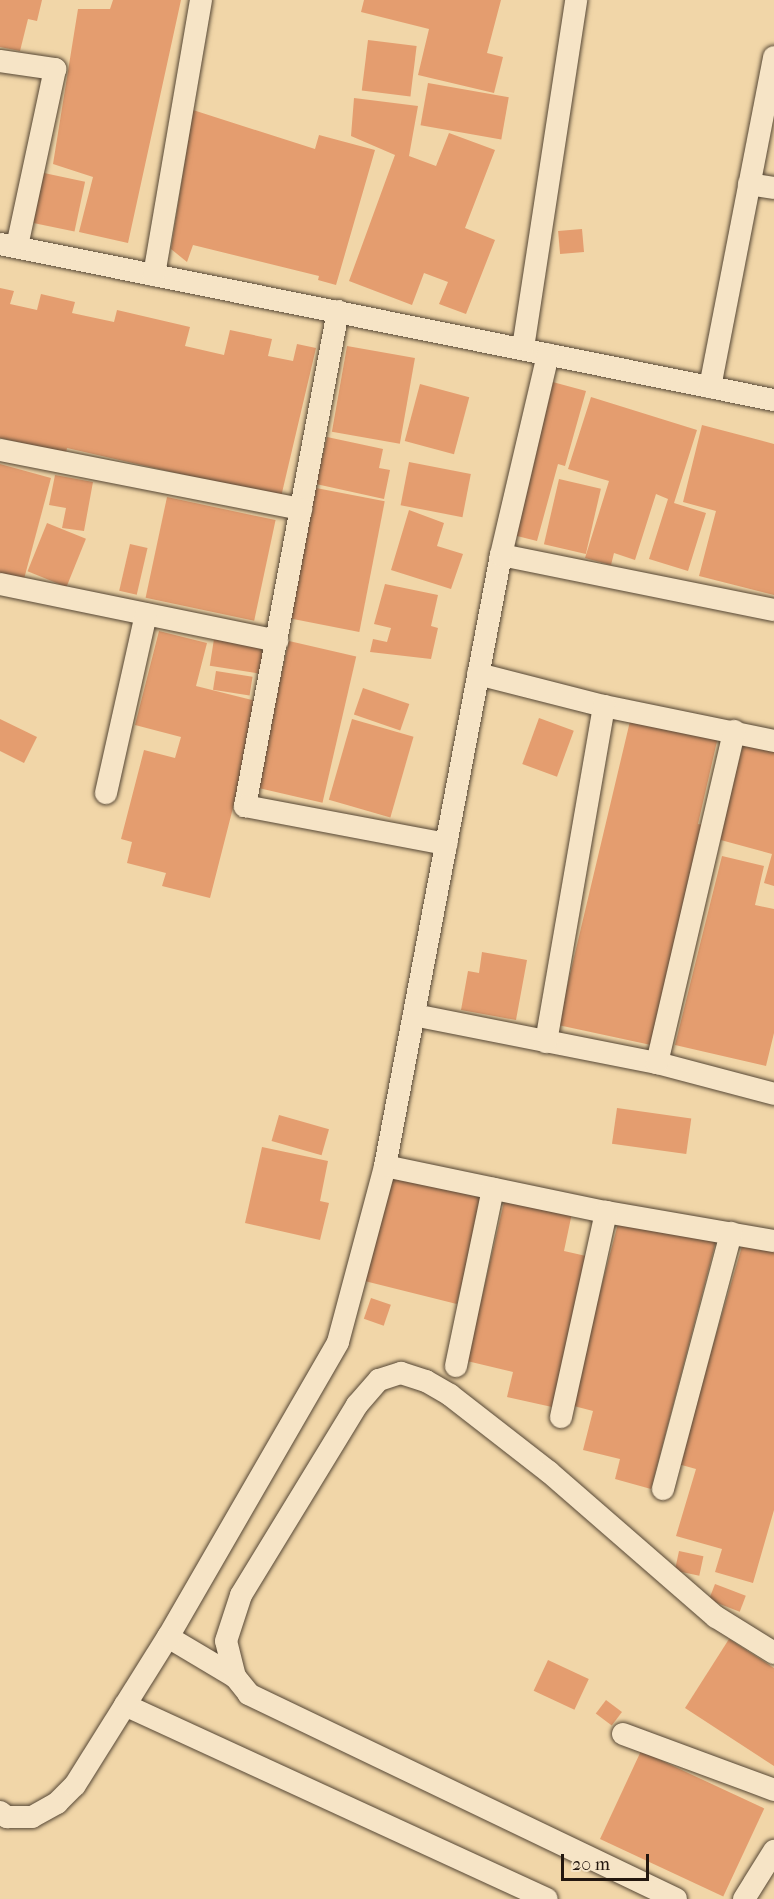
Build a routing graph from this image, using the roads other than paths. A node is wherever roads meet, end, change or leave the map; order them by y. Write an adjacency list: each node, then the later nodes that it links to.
1 (201, 0): 8 (street)
2 (576, 0): 10 (street)
3 (774, 57): 5 (street)
4 (0, 61): 7 (street)
5 (749, 183): 6 (street); 12 (street)
6 (774, 188)
7 (9, 246): 8 (street)
8 (154, 276): 9 (street)
9 (338, 311): 10 (street); 15 (street)
10 (523, 348): 11 (street)
11 (548, 354): 12 (street); 16 (street)
12 (710, 387): 13 (street)
13 (774, 400)
14 (0, 450): 15 (street)
15 (301, 509): 20 (street)
16 (501, 555): 18 (street); 21 (street)
17 (0, 584): 19 (street)
18 (774, 610)
19 (146, 614): 20 (street); 25 (street)
20 (277, 641): 26 (street)
21 (478, 674): 22 (street); 26 (street)
22 (604, 706): 23 (street); 28 (street)
23 (734, 731): 24 (street); 29 (street)
24 (774, 741)
25 (106, 793)
26 (446, 844): 27 (street)
27 (414, 1015): 28 (street); 31 (street)
28 (546, 1042): 29 (street)
29 (657, 1063): 30 (street)
30 (774, 1094)
31 (385, 1166): 32 (street); 39 (street)
32 (493, 1189): 33 (street); 36 (street)
33 (606, 1212): 34 (street); 37 (street)
34 (731, 1233): 35 (street); 38 (street)
35 (774, 1241)
36 (456, 1366)
37 (561, 1417)
38 (663, 1489)
39 (168, 1637): 41 (street); 42 (street)
40 (774, 1653): 41 (street)
41 (235, 1677): 48 (street)
42 (125, 1705): 45 (street); 47 (street)
43 (623, 1734): 44 (street)
44 (774, 1790)
45 (0, 1812)
46 (774, 1851): 49 (street)
47 (546, 1899)
48 (676, 1899)
49 (744, 1899)

